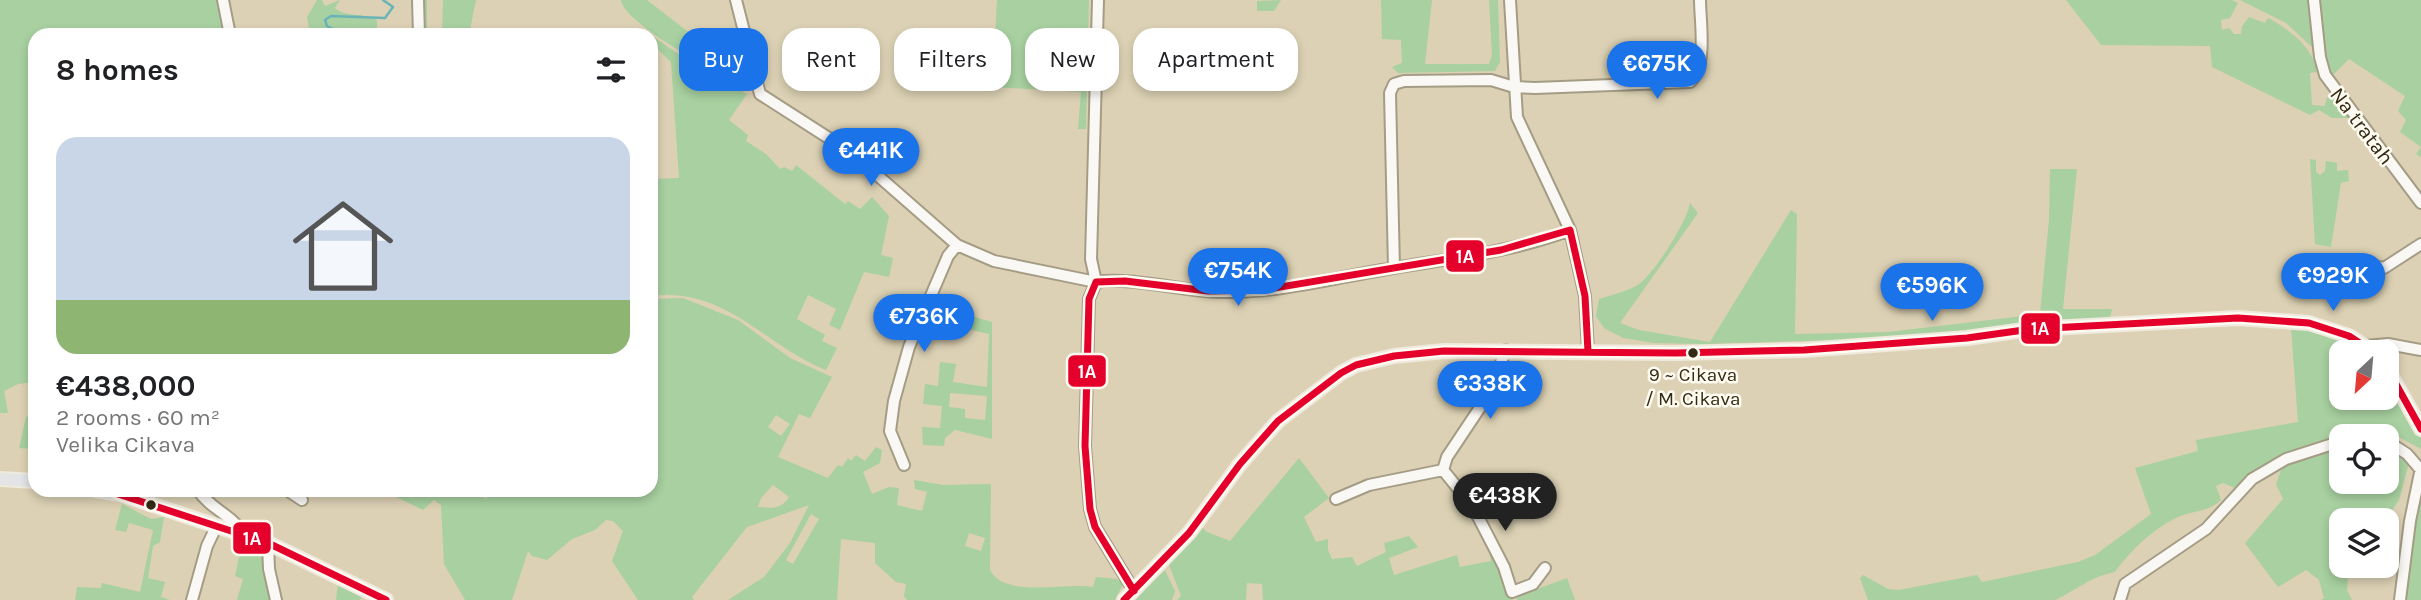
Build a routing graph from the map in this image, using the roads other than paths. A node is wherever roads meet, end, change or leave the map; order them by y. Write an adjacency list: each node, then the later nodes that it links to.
1 (223, 0): 8 (street)
2 (418, 0): 9 (street)
3 (736, 0): 14 (street)
4 (1098, 0): 17 (street)
5 (1510, 0): 10 (street)
6 (1700, 0): 10 (street)
7 (2314, 0): 11 (street, Na tratah)
8 (229, 28)
9 (419, 28)
10 (1514, 87): 12 (street); 16 (street)
11 (2421, 203)
12 (1570, 230): 16 (street); 22 (street)
13 (2421, 244): 15 (street)
14 (957, 245): 17 (street); 27 (street)
15 (2354, 263)
16 (1394, 268): 17 (street)
17 (1096, 282): 41 (street)
18 (2350, 340): 22 (main road)
19 (2399, 346): 21 (street)
20 (1506, 350): 22 (main road); 29 (street); 41 (main road)
21 (2421, 350)
22 (1588, 352)
23 (2399, 390): 24 (main road)
24 (2421, 429)
25 (2329, 446): 45 (street)
26 (2399, 449): 28 (street)
27 (904, 465)
28 (2421, 469): 46 (street)
29 (1443, 470): 36 (street); 40 (street)
30 (0, 479): 31 (main road)
31 (28, 481)
32 (130, 497): 37 (main road)
33 (204, 497): 38 (street)
34 (299, 497): 35 (street)
35 (302, 499)
36 (1336, 499)
37 (217, 525): 38 (main road); 42 (street)
38 (243, 533): 39 (main road)
39 (268, 543): 43 (street); 44 (main road)
40 (1545, 568)
41 (1129, 595)
42 (192, 600)
43 (276, 600)
44 (386, 600)
45 (2120, 600)
46 (2400, 600)

